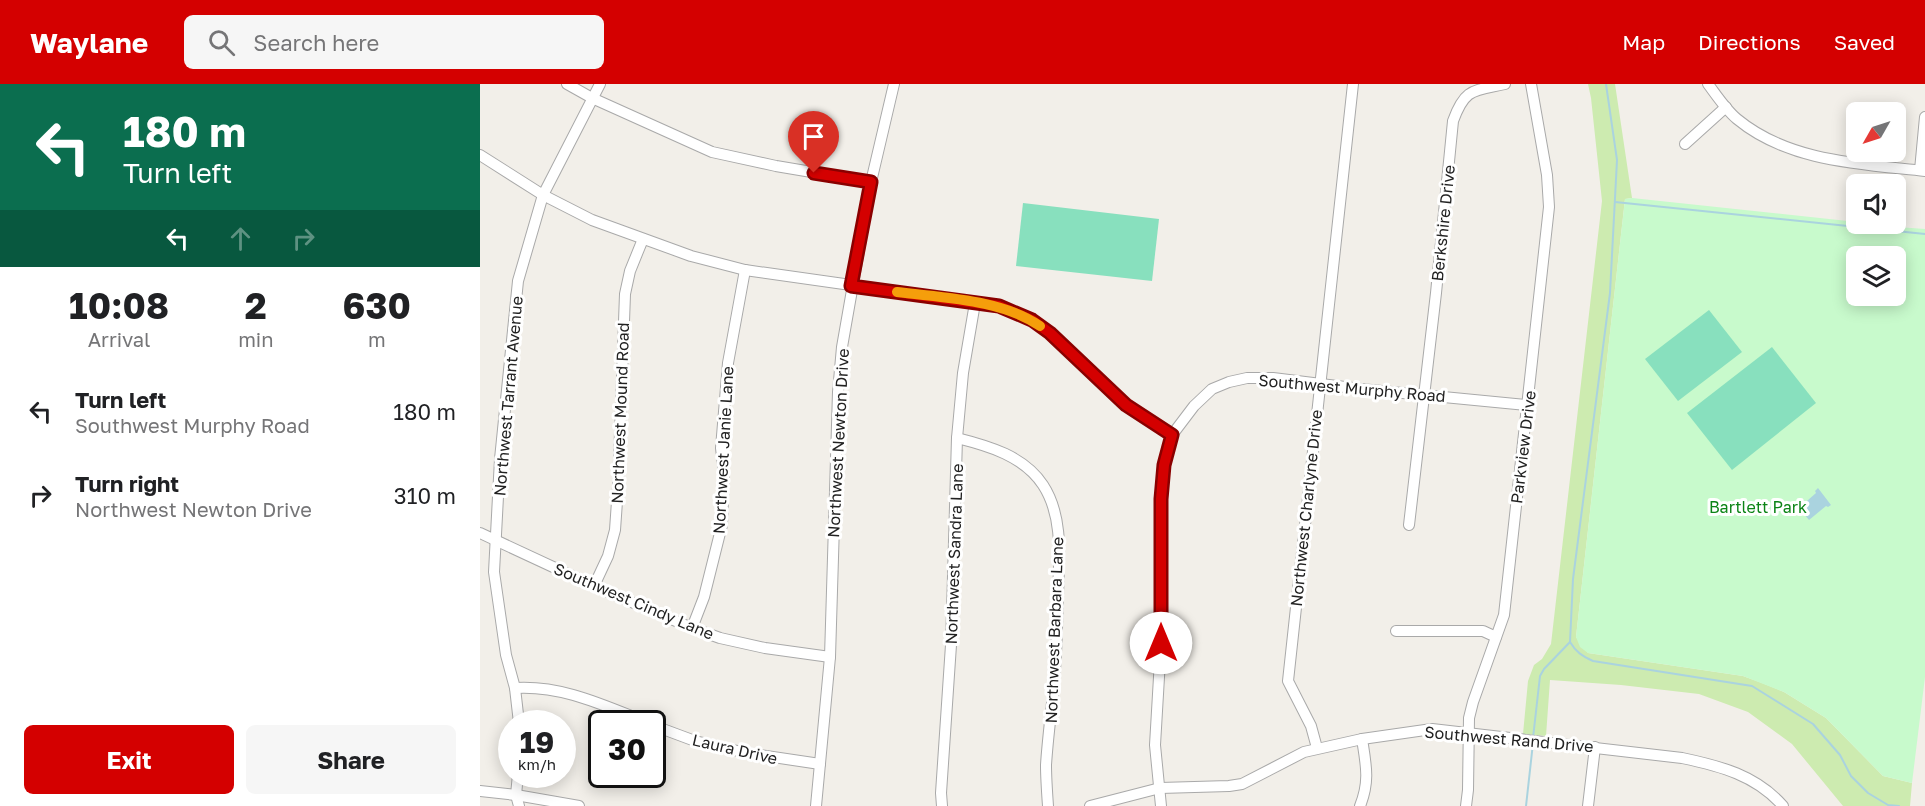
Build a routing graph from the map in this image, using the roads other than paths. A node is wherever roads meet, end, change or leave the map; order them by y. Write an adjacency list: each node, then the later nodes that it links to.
1 (567, 84): 8 (street)
2 (600, 84): 8 (street, Northwest Tarrant Avenue)
3 (894, 84): 14 (street, Northwest Newton Drive)
4 (1353, 84): 20 (street, Northwest Charlyne Drive)
5 (1505, 84): 21 (street, Berkshire Drive)
6 (1531, 84): 22 (street, Parkview Drive)
7 (1708, 84): 9 (street)
8 (592, 99): 14 (street); 15 (street, Northwest Tarrant Avenue)
9 (1726, 107): 11 (street); 13 (street)
10 (1925, 117): 13 (street)
11 (1685, 144)
12 (480, 155): 15 (street)
13 (1922, 171)
14 (871, 182): 18 (street, Northwest Newton Drive)
15 (543, 195): 16 (street); 27 (street, Northwest Tarrant Avenue)
16 (643, 239): 17 (street); 28 (street, Northwest Mound Road)
17 (745, 270): 18 (street); 29 (street, Northwest Janie Lane)
18 (851, 286): 19 (street); 32 (street, Northwest Newton Drive)
19 (975, 303): 23 (street); 24 (street, Northwest Sandra Lane)
20 (1320, 383): 21 (street, Southwest Murphy Road); 23 (street, Southwest Murphy Road); 40 (street, Northwest Charlyne Drive)
21 (1424, 394): 22 (street, Southwest Murphy Road); 25 (street, Berkshire Drive)
22 (1527, 405): 31 (street, Parkview Drive)
23 (1172, 435): 42 (street)
24 (957, 438): 48 (street, Northwest Sandra Lane); 49 (street, Northwest Barbara Lane)
25 (1409, 525)
26 (480, 533): 27 (street, Southwest Cindy Lane)
27 (496, 540): 28 (street, Southwest Cindy Lane); 33 (street, Northwest Tarrant Avenue)
28 (594, 585): 29 (street, Southwest Cindy Lane)
29 (693, 628): 32 (street, Southwest Cindy Lane)
30 (1396, 631): 31 (street)
31 (1497, 637): 37 (street, Parkview Drive)
32 (830, 657): 41 (street, Northwest Newton Drive)
33 (515, 688): 34 (street, Northwest Tarrant Avenue); 35 (street, Laura Drive)
34 (518, 710)
35 (616, 710)
36 (666, 730): 41 (street, Laura Drive)
37 (1469, 733): 38 (street, Southwest Rand Drive); 39 (street, Southwest Rand Drive); 53 (street, Parkview Drive)
38 (1362, 739): 40 (street, Southwest Rand Drive); 52 (street)
39 (1595, 747): 45 (street, Southwest Rand Drive); 54 (street)
40 (1317, 748): 42 (street, Southwest Rand Drive)
41 (820, 764): 47 (street, Northwest Newton Drive)
42 (1160, 788): 50 (street, Southwest Rand Drive); 51 (street)
43 (480, 791): 44 (street)
44 (517, 800): 46 (street)
45 (1780, 805)
46 (579, 806)
47 (816, 806)
48 (942, 806)
49 (1047, 806)
50 (1090, 806)
51 (1161, 806)
52 (1360, 806)
53 (1466, 806)
54 (1588, 806)

